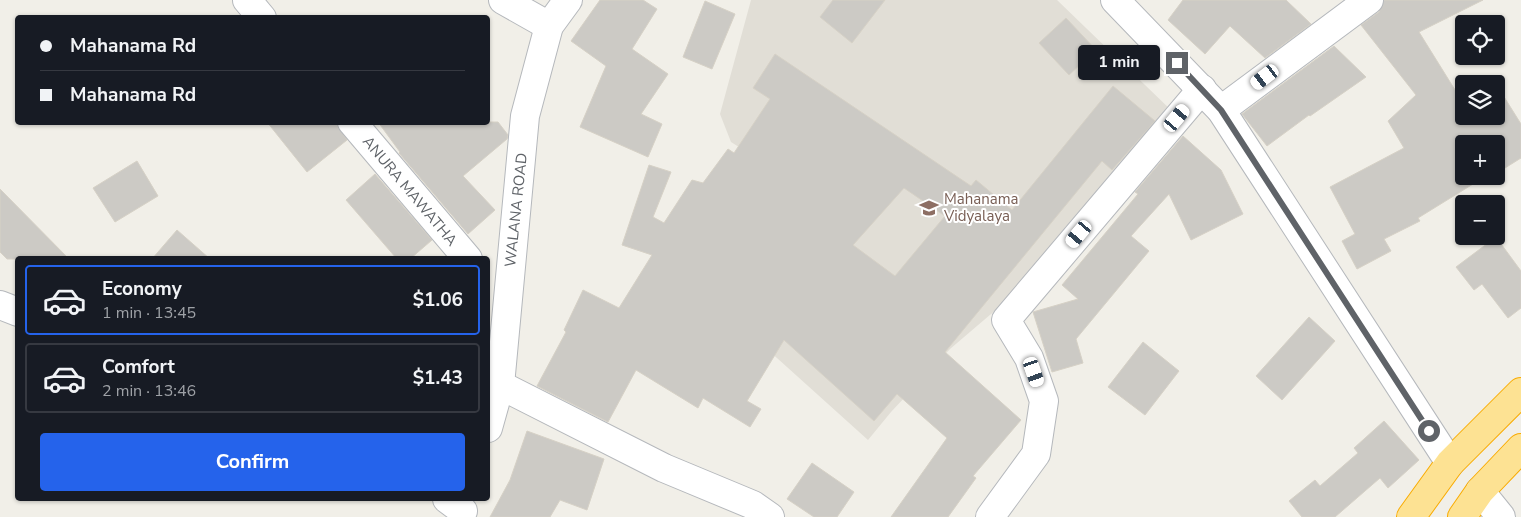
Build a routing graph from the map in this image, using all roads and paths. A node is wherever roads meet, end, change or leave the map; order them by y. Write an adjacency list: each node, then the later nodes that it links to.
1 (248, 0): 6 (street)
2 (503, 0): 7 (street)
3 (568, 0): 7 (street, WALANA ROAD)
4 (1115, 0): 8 (street)
5 (1369, 0): 9 (street)
6 (260, 15)
7 (549, 26): 13 (street, WALANA ROAD)
8 (1202, 89): 9 (street); 23 (street)
9 (1221, 110): 20 (street)
10 (355, 125): 11 (street, ANURA MAWATHA)
11 (465, 256)
12 (490, 284): 13 (street)
13 (506, 304): 16 (street, WALANA ROAD)
14 (0, 305): 15 (street)
15 (15, 311)
16 (500, 385): 18 (street, WALANA ROAD); 22 (street)
17 (1521, 392): 20 (highway)
18 (490, 421)
19 (1521, 448): 21 (highway)
20 (1450, 463): 21 (highway); 24 (highway)
21 (1480, 491): 25 (highway); 26 (street)
22 (770, 517)
23 (990, 517)
24 (1410, 517)
25 (1462, 517)
26 (1501, 517)

